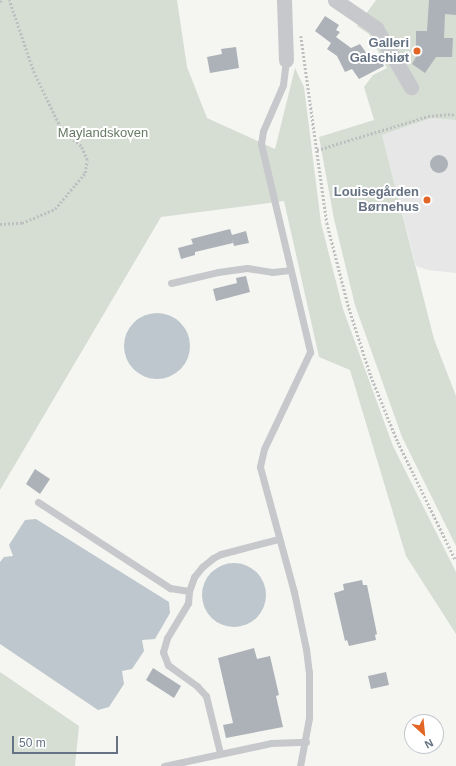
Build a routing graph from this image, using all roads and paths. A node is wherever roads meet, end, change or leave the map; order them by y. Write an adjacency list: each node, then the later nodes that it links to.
1 (9, 0): 9 (path)
2 (284, 0): 5 (street)
3 (335, 0): 6 (street)
4 (300, 29): 8 (path)
5 (286, 60): 10 (lane)
6 (411, 87)
7 (456, 116): 8 (path)
8 (317, 150): 14 (path)
9 (0, 224)
10 (290, 270): 11 (lane); 13 (lane)
11 (171, 283)
12 (38, 502): 15 (lane)
13 (278, 539): 15 (lane); 16 (lane)
14 (456, 561)
15 (189, 591): 17 (lane)
16 (306, 742): 17 (lane); 20 (lane)
17 (220, 753): 18 (lane)
18 (182, 764): 19 (lane)
19 (164, 766)
20 (300, 766)

